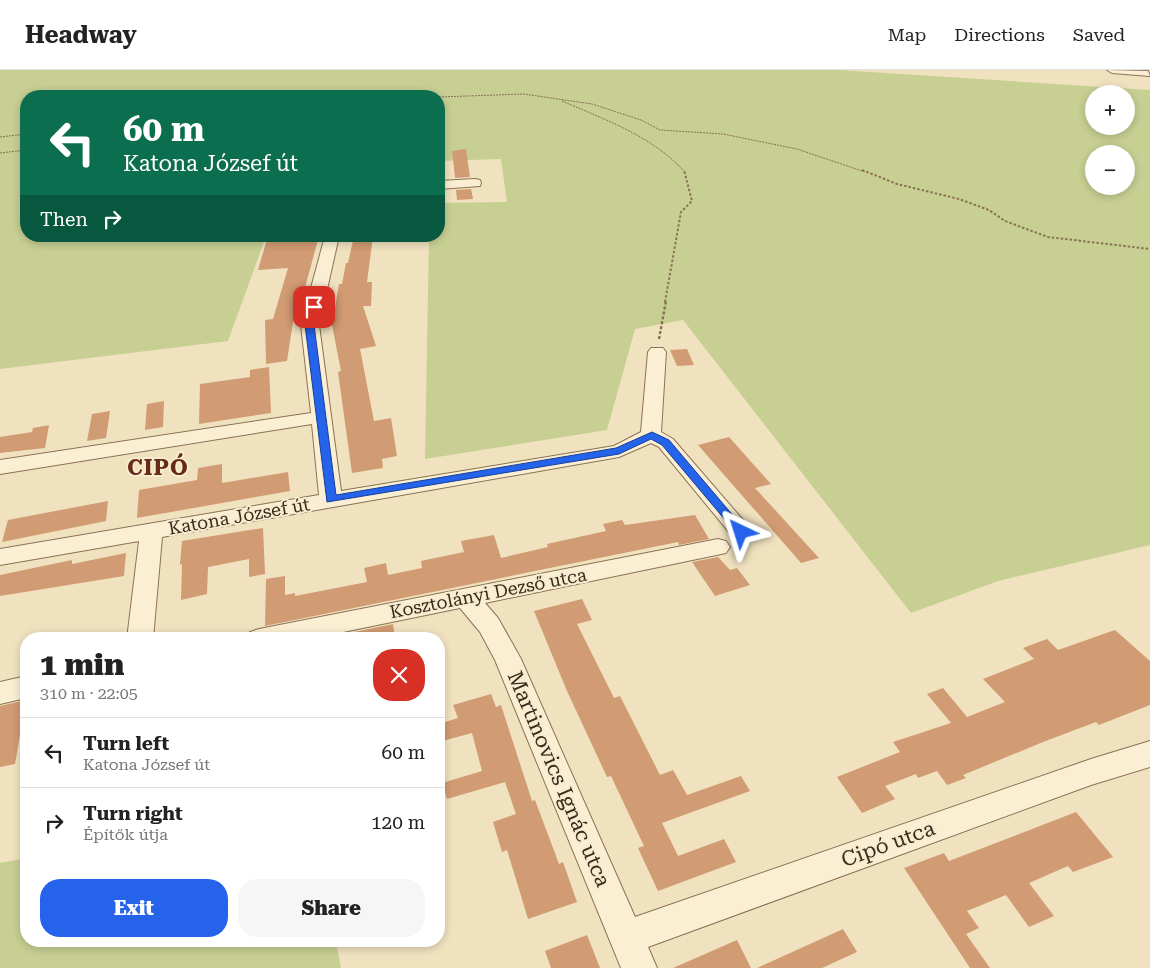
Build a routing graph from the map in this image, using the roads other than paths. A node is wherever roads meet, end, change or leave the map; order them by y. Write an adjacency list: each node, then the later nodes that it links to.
1 (1112, 70): 2 (street)
2 (1148, 74)
3 (476, 183): 4 (street)
4 (445, 185)
5 (331, 242): 7 (street)
6 (657, 352): 8 (street)
7 (320, 417): 9 (street); 10 (street)
8 (652, 435): 10 (street, Katona József út); 12 (street)
9 (0, 467)
10 (331, 500): 11 (street, Katona József út)
11 (151, 532): 14 (street, Katona József út); 16 (street)
12 (741, 532)
13 (718, 546): 15 (street, Kosztolányi Dezső utca)
14 (0, 557)
15 (465, 597): 17 (street, Kosztolányi Dezső utca); 21 (street, Martinovics Ignác utca)
16 (141, 632)
17 (293, 632)
18 (20, 688): 19 (street)
19 (0, 693)
20 (1150, 754): 21 (street, Cipó utca)
21 (627, 936): 22 (street, Martinovics Ignác utca)
22 (639, 968)

